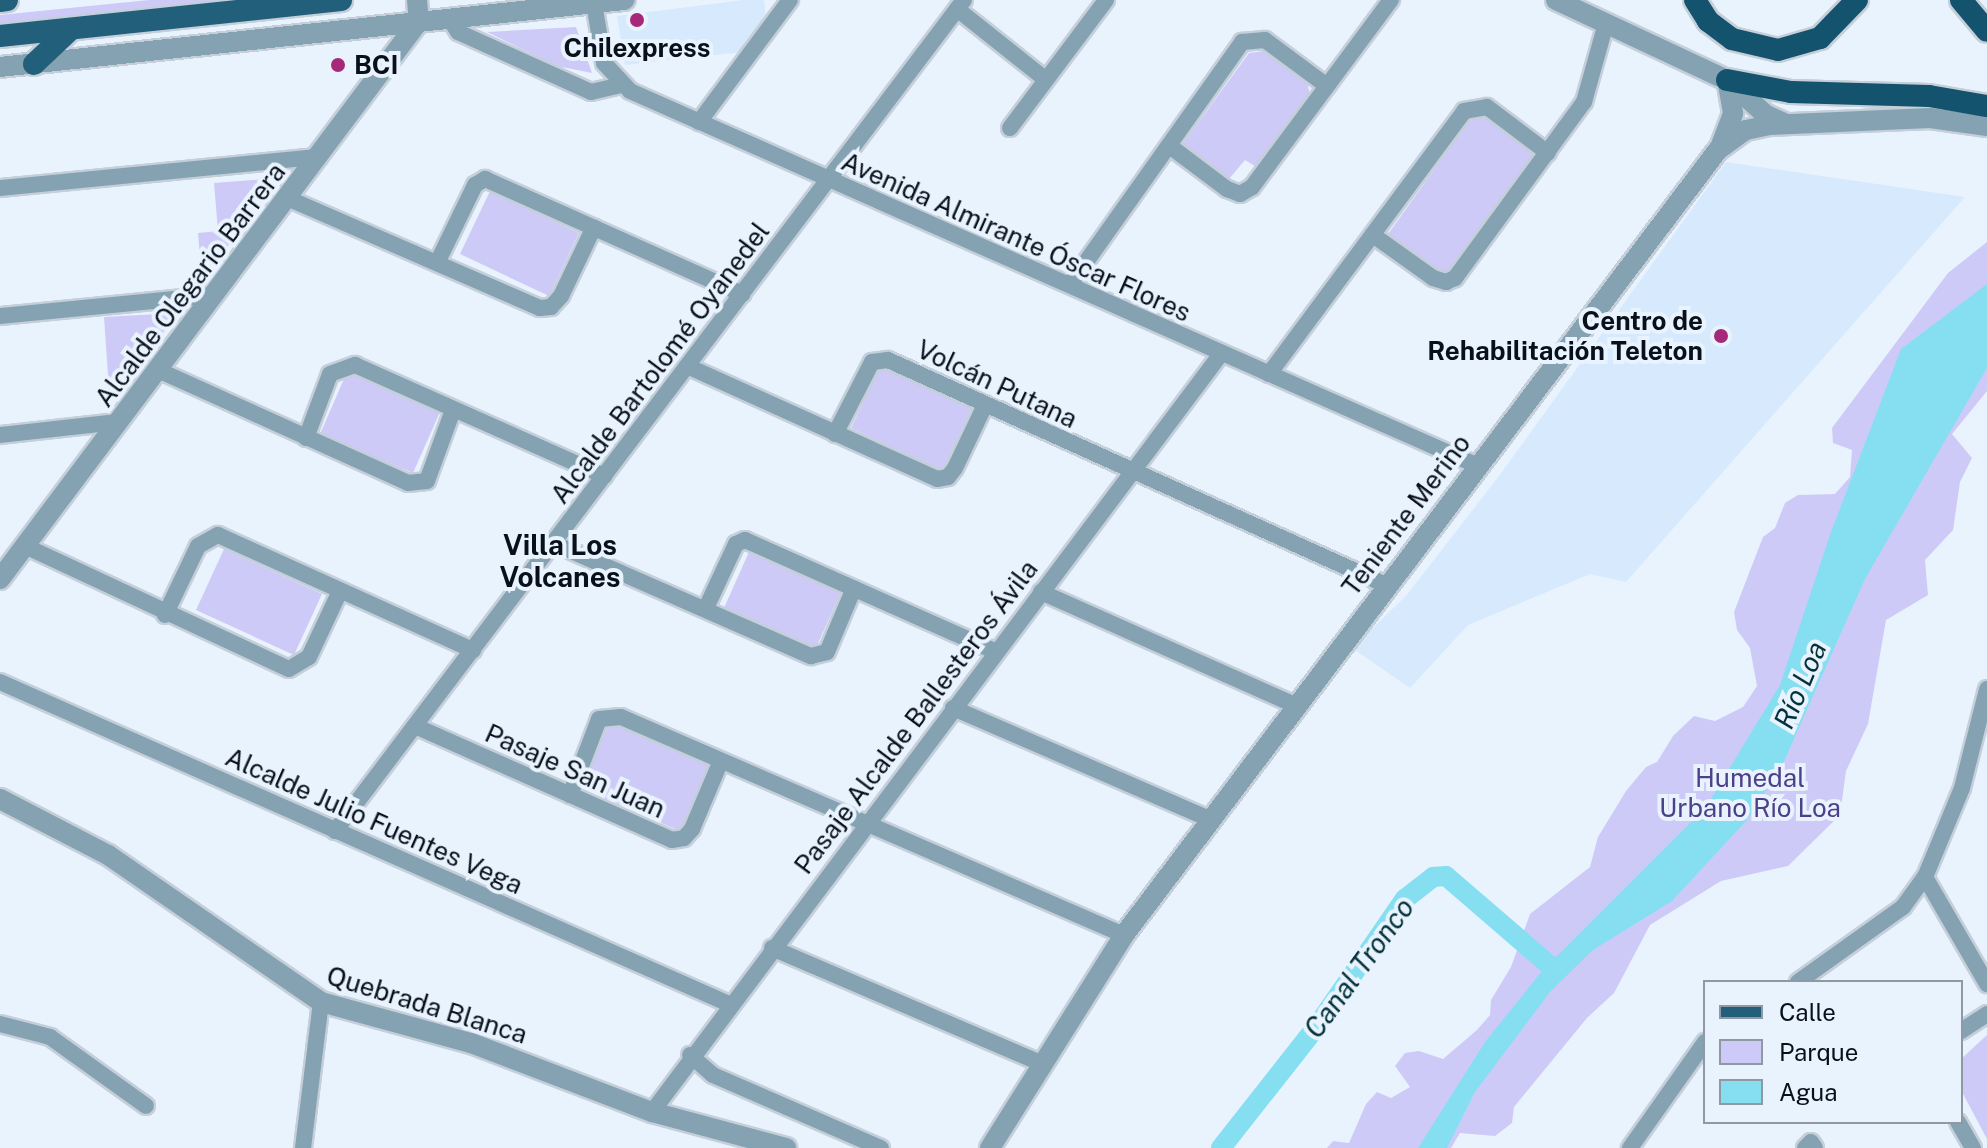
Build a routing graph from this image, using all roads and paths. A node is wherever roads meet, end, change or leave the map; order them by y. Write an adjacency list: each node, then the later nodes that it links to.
1 (7, 0): 12 (main road)
2 (341, 0): 18 (main road)
3 (417, 0): 16 (street)
4 (624, 0): 13 (street)
5 (790, 0): 28 (street)
6 (1106, 0): 23 (street)
7 (1391, 0): 26 (street)
8 (1556, 0): 17 (street)
9 (1695, 0): 10 (highway)
10 (1857, 0)
11 (1961, 0): 19 (highway)
12 (0, 1)
13 (594, 3): 15 (street); 25 (street)
14 (961, 5): 23 (street); 36 (street, Alcalde Bartolomé Oyanedel)
15 (449, 18): 16 (street); 25 (street)
16 (419, 21): 21 (street); 35 (street, Alcalde Olegario Barrera)
17 (1606, 23): 24 (street); 34 (street)
18 (71, 29): 20 (main road); 21 (main road)
19 (1987, 31)
20 (0, 36)
21 (34, 64): 22 (street)
22 (0, 67)
23 (1045, 79): 31 (street)
24 (1727, 80): 27 (highway); 29 (street); 33 (street)
25 (621, 85): 28 (street, Avenida Almirante Óscar Flores)
26 (1327, 86): 32 (street); 32 (street)
27 (1987, 106)
28 (699, 122): 36 (street, Avenida Almirante Óscar Flores)
29 (1786, 124): 30 (street, Teniente Merino); 33 (street, Teniente Merino)
30 (1987, 126)
31 (1010, 128)
32 (1171, 147): 42 (street)
33 (1718, 150): 56 (street, Teniente Merino)
34 (1548, 153): 40 (street); 40 (street)
35 (319, 157): 37 (street); 38 (street, Alcalde Olegario Barrera)
36 (828, 181): 42 (street, Avenida Almirante Óscar Flores); 43 (street, Alcalde Bartolomé Oyanedel)
37 (0, 188)
38 (287, 198): 41 (street); 44 (street, Alcalde Olegario Barrera)
39 (594, 227): 41 (street); 41 (street); 43 (street)
40 (1373, 235): 49 (street)
41 (437, 263)
42 (1071, 283): 46 (street, Avenida Almirante Óscar Flores)
43 (742, 294): 47 (street, Alcalde Bartolomé Oyanedel)
44 (214, 295): 45 (street); 48 (street, Alcalde Olegario Barrera)
45 (0, 316)
46 (1221, 354): 49 (street, Avenida Almirante Óscar Flores); 57 (street, Pasaje Alcalde Ballesteros Ávila)
47 (687, 366): 53 (street); 58 (street, Alcalde Bartolomé Oyanedel)
48 (158, 370): 52 (street, Alcalde Olegario Barrera); 55 (street)
49 (1269, 374): 56 (street, Avenida Almirante Óscar Flores)
50 (985, 405): 53 (street); 53 (street, Volcán Putana); 57 (street, Volcán Putana)
51 (453, 410): 55 (street); 55 (street); 58 (street)
52 (118, 422): 54 (street); 60 (street, Alcalde Olegario Barrera)
53 (835, 434)
54 (0, 435)
55 (306, 438)
56 (1476, 465): 62 (street, Teniente Merino)
57 (1132, 472): 62 (street, Volcán Putana); 65 (street, Pasaje Alcalde Ballesteros Ávila)
58 (604, 476): 59 (street, Alcalde Bartolomé Oyanedel)
59 (553, 543): 66 (street); 68 (street, Alcalde Bartolomé Oyanedel)
60 (25, 546): 61 (street, Alcalde Olegario Barrera); 67 (street)
61 (0, 579)
62 (1386, 585): 72 (street, Teniente Merino)
63 (854, 588): 66 (street); 66 (street); 69 (street)
64 (340, 591): 67 (street); 67 (street); 68 (street)
65 (1041, 592): 69 (street, Pasaje Alcalde Ballesteros Ávila); 72 (street)
66 (706, 608)
67 (165, 615)
68 (473, 650): 75 (street, Alcalde Bartolomé Oyanedel)
69 (996, 652): 73 (street, Pasaje Alcalde Ballesteros Ávila)
70 (0, 682): 81 (street, Alcalde Julio Fuentes Vega)
71 (1987, 689): 74 (street)
72 (1295, 705): 79 (street, Teniente Merino)
73 (953, 708): 79 (street); 80 (street, Pasaje Alcalde Ballesteros Ávila)
74 (1984, 720): 82 (street)
75 (415, 726): 77 (street, Pasaje San Juan); 81 (street, Alcalde Bartolomé Oyanedel)
76 (720, 763): 77 (street, Pasaje San Juan); 77 (street); 80 (street)
77 (570, 795)
78 (0, 799): 87 (street, Quebrada Blanca)
79 (1209, 819): 83 (street, Teniente Merino)
80 (866, 823): 83 (street); 84 (street, Pasaje Alcalde Ballesteros Ávila)
81 (335, 831): 88 (street, Alcalde Julio Fuentes Vega)
82 (1925, 877): 85 (street); 86 (street)
83 (1124, 935): 94 (street, Teniente Merino)
84 (772, 948): 88 (street, Pasaje Alcalde Ballesteros Ávila); 94 (street)
85 (1801, 980)
86 (1987, 984)
87 (321, 1002): 96 (street, Quebrada Blanca); 99 (street)
88 (729, 1004): 93 (street, Pasaje Alcalde Ballesteros Ávila)
89 (1987, 1014): 91 (street)
90 (0, 1024): 95 (street)
91 (1963, 1030)
92 (1703, 1045): 103 (street)
93 (690, 1055): 96 (street, Pasaje Alcalde Ballesteros Ávila); 101 (street)
94 (1040, 1063): 102 (street, Teniente Merino)
95 (146, 1106)
96 (652, 1112): 98 (street, Quebrada Blanca)
97 (1959, 1124): 106 (street)
98 (760, 1144): 100 (street, Quebrada Blanca)
99 (303, 1148)
100 (786, 1148)
101 (881, 1148)
102 (990, 1148)
103 (1630, 1148)
104 (1805, 1148): 105 (street)
105 (1815, 1148)
106 (1973, 1148)

